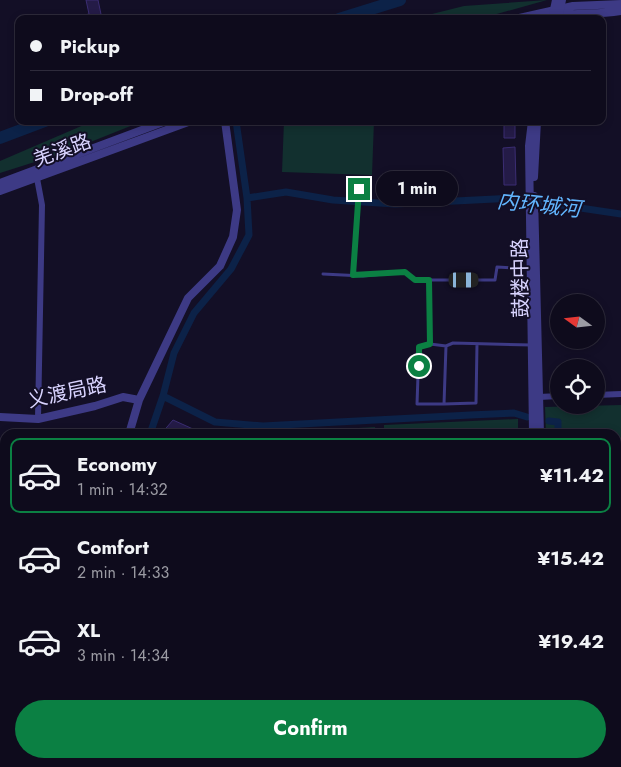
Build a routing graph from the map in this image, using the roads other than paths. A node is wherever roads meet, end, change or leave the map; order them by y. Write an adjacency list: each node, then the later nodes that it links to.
1 (556, 0): 7 (street, bridge)
2 (562, 0): 8 (street, bridge)
3 (621, 4): 4 (street)
4 (608, 10): 5 (street); 6 (street); 11 (street); 12 (street)
5 (621, 11)
6 (533, 15)
7 (553, 15)
8 (559, 15)
9 (559, 15): 10 (street)
10 (587, 15)
11 (594, 15)
12 (605, 15)
13 (156, 125): 18 (street, 羌溪路)
14 (179, 125): 18 (street, 羌溪路)
15 (225, 125): 35 (street)
16 (532, 125): 22 (street)
17 (537, 125): 22 (street, 鼓楼中路)
18 (36, 173): 19 (street, 羌溪路); 21 (street, 羌溪路); 38 (street)
19 (0, 183)
20 (359, 189): 25 (lane)
21 (0, 191)
22 (532, 200): 23 (street, 鼓楼中路)
23 (534, 269): 26 (lane); 29 (street, 鼓楼中路)
24 (323, 274): 25 (lane)
25 (353, 275): 26 (lane)
26 (429, 280): 27 (lane)
27 (430, 344): 30 (lane); 36 (lane)
28 (477, 344): 29 (lane); 30 (lane); 36 (lane)
29 (535, 345): 34 (street, 鼓楼中路); 40 (street)
30 (446, 346): 36 (lane)
31 (621, 394): 32 (street)
32 (605, 395)
33 (550, 396): 34 (street)
34 (539, 397): 41 (street, 鼓楼中路)
35 (139, 400): 38 (street, 义渡局路); 39 (street)
36 (444, 404)
37 (0, 418): 38 (street, 义渡局路)
38 (38, 419)
39 (131, 429)
40 (533, 429)
41 (540, 429)

